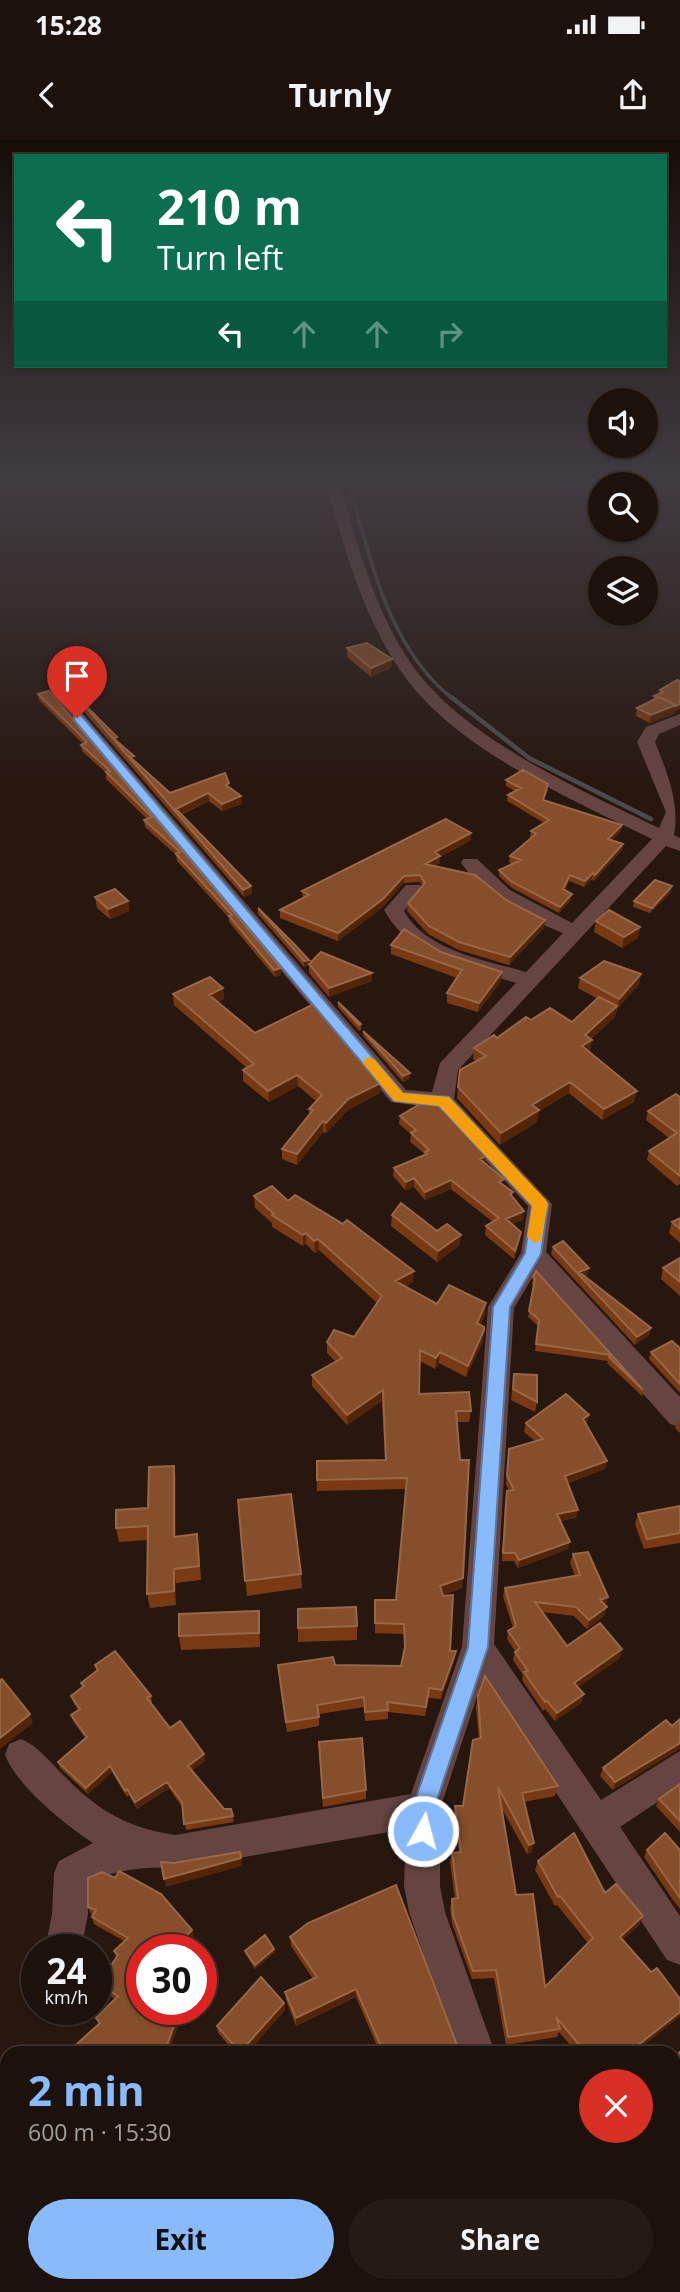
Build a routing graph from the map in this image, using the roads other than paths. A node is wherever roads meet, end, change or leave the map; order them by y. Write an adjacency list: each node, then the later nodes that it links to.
1 (362, 582): 4 (street)
2 (60, 698): 9 (street)
3 (680, 719): 4 (street)
4 (672, 841): 7 (street)
5 (470, 863): 7 (street)
6 (413, 888): 8 (street)
7 (575, 931): 8 (street)
8 (528, 980): 9 (street)
9 (443, 1101): 10 (street)
10 (533, 1254): 11 (street); 12 (street)
11 (680, 1416)
12 (478, 1647): 15 (street); 16 (street)
13 (21, 1755): 17 (street)
14 (680, 1767): 16 (street)
15 (423, 1809): 17 (street); 20 (street)
16 (596, 1823): 19 (street)
17 (156, 1850): 18 (street)
18 (66, 1934)
19 (680, 1947)
20 (474, 2046)

